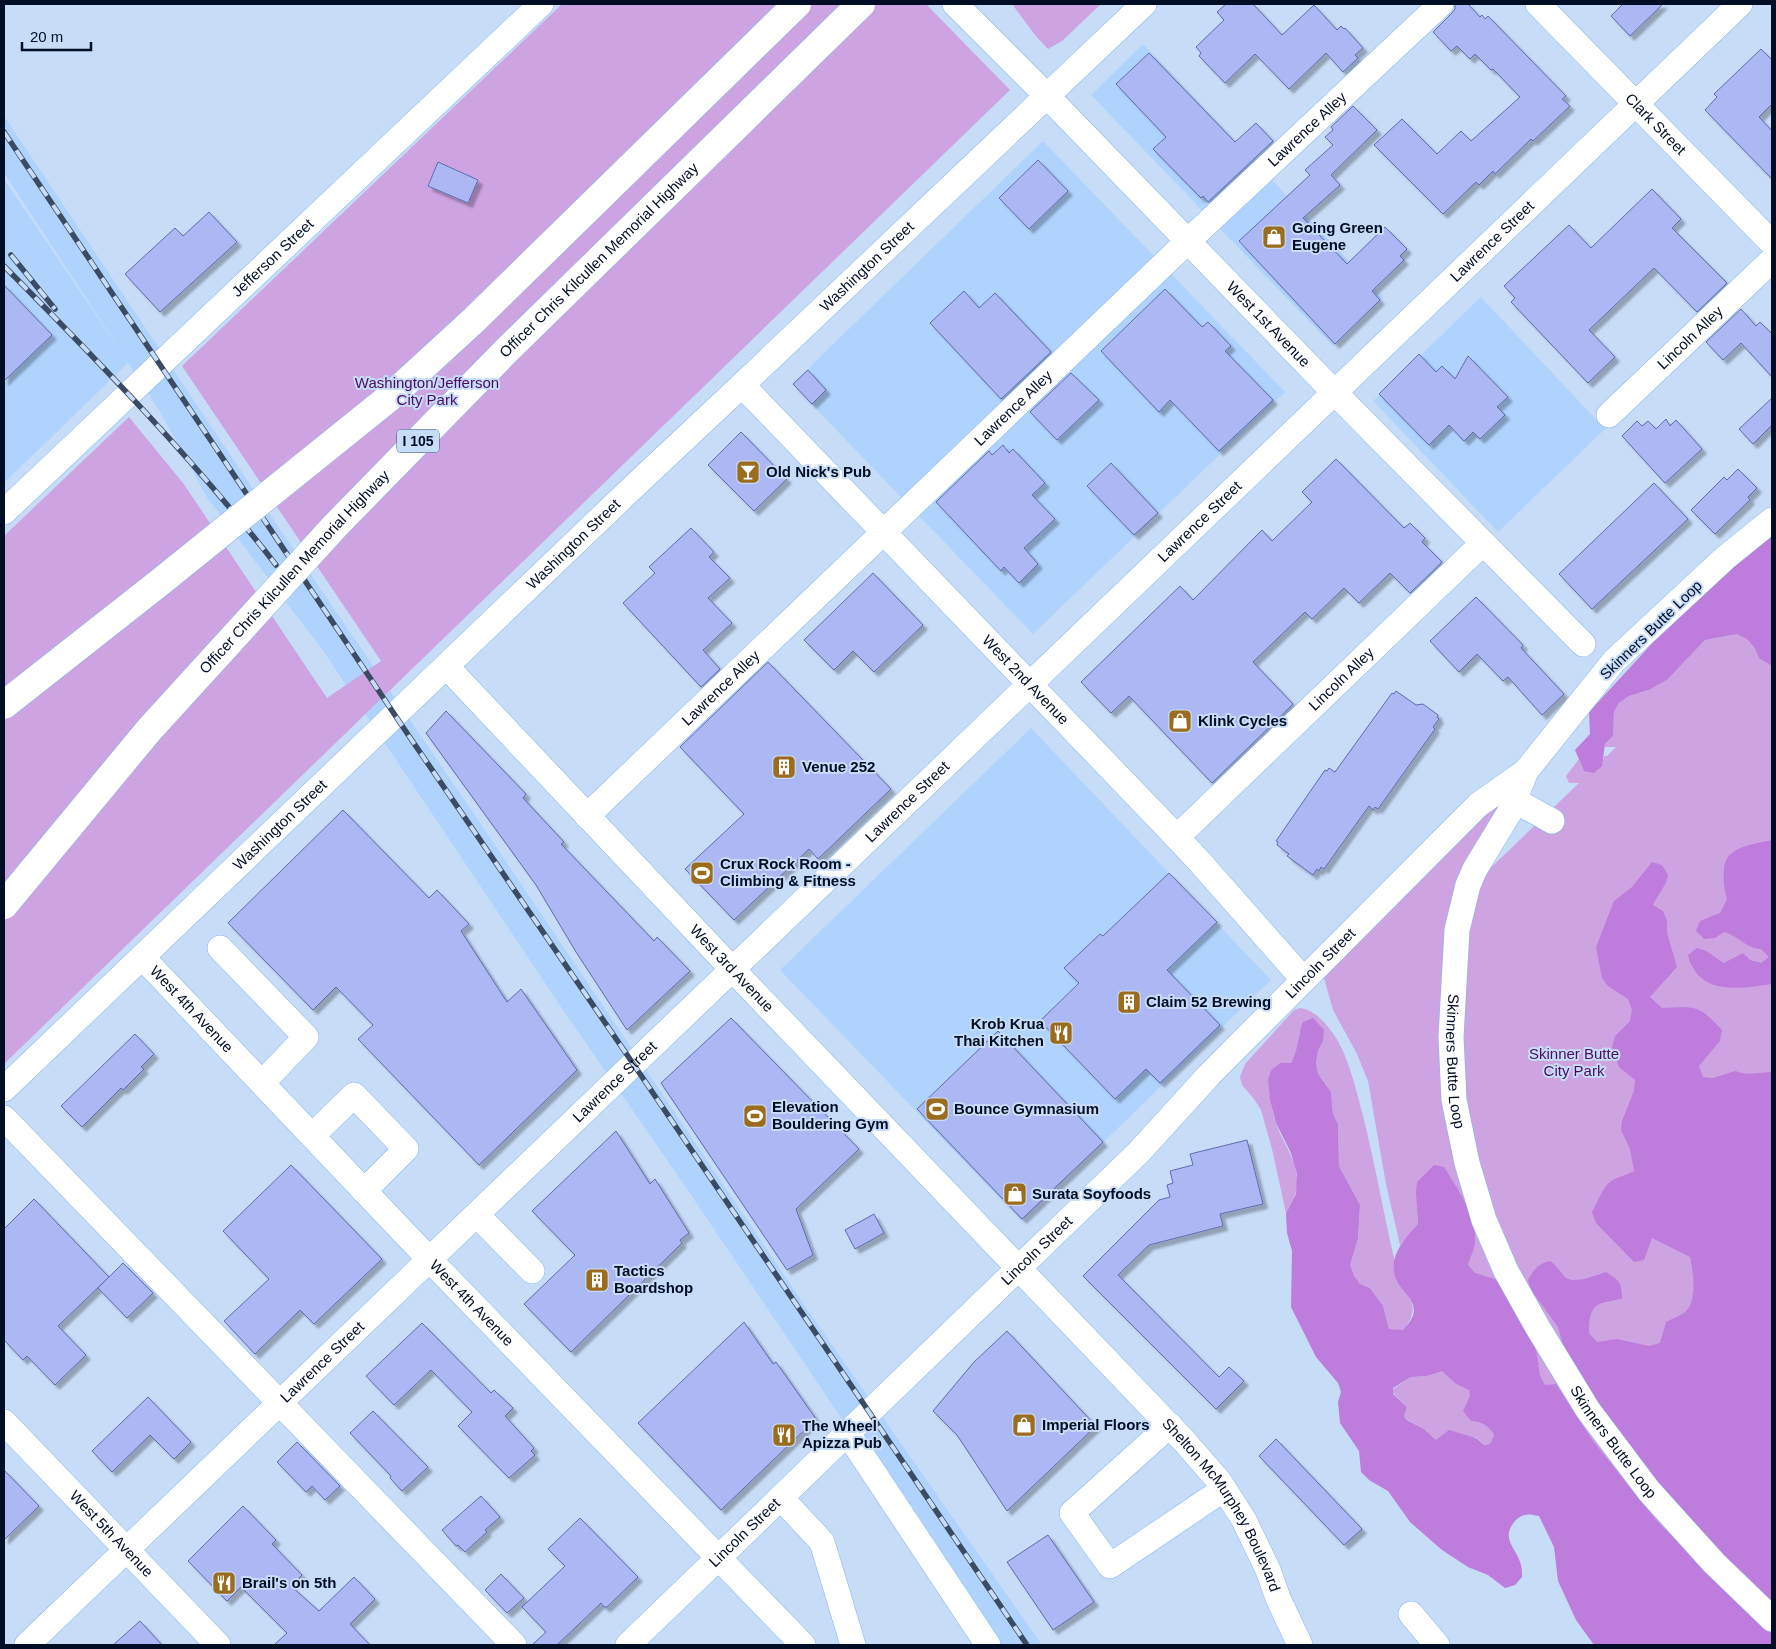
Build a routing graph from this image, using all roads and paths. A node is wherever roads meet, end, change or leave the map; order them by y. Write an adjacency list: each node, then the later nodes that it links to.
1 (541, 4): 17 (street, Jefferson Street)
2 (797, 4): 24 (highway, bridge)
3 (861, 4): 30 (highway, Officer Chris Kilcullen Memorial Highway / I 105, bridge)
4 (955, 4): 9 (street, West 1st Avenue)
5 (1144, 4): 9 (street, Washington Street)
6 (1441, 4): 11 (street, Lawrence Alley)
7 (1538, 4): 10 (street, Clark Street)
8 (1740, 4): 10 (street, Lawrence Street)
9 (1047, 96): 11 (street, West 1st Avenue); 14 (street, Washington Street)
10 (1637, 105): 12 (street, Clark Street); 15 (street, Lawrence Street)
11 (1188, 241): 15 (street, West 1st Avenue); 19 (street, Lawrence Alley)
12 (1772, 243)
13 (1772, 260): 16 (street, Lincoln Alley)
14 (742, 386): 19 (street, West 2nd Avenue); 22 (street, Washington Street)
15 (1335, 393): 20 (street, West 1st Avenue); 23 (street, Lawrence Street)
16 (1609, 414)
17 (4, 511)
18 (1772, 520): 25 (street, Skinners Butte Loop)
19 (884, 533): 23 (street, West 2nd Avenue); 27 (street, Lawrence Alley)
20 (1483, 543): 21 (street, West 1st Avenue); 29 (street, Lincoln Alley)
21 (1582, 644)
22 (446, 666): 27 (street, West 3rd Avenue); 32 (street, Washington Street)
23 (1031, 684): 29 (street, West 2nd Avenue); 33 (street, Lawrence Street)
24 (4, 705)
25 (1526, 771): 26 (street, Skinners Butte Loop); 34 (street, Lincoln Street)
26 (1514, 800): 28 (street); 53 (street, Skinners Butte Loop)
27 (587, 816): 33 (street, West 3rd Avenue)
28 (1552, 821)
29 (1176, 837): 34 (street, West 2nd Avenue)
30 (4, 905)
31 (220, 948): 35 (street)
32 (142, 958): 35 (street, West 4th Avenue); 36 (street, Washington Street)
33 (733, 970): 40 (street, Lawrence Street); 42 (street, West 3rd Avenue)
34 (1303, 980): 42 (street, Lincoln Street)
35 (262, 1083): 38 (street, West 4th Avenue)
36 (4, 1089)
37 (4, 1118): 44 (street)
38 (312, 1136): 39 (street, West 4th Avenue); 39 (street)
39 (364, 1190): 41 (street, West 4th Avenue)
40 (477, 1215): 41 (street, Lawrence Street); 43 (street)
41 (430, 1260): 44 (street, Lawrence Street); 51 (street, West 4th Avenue)
42 (1020, 1269): 46 (street, Shelton McMurphey Boulevard); 47 (street, Lincoln Street)
43 (532, 1271)
44 (279, 1404): 50 (street, Lawrence Street); 56 (street)
45 (4, 1422): 50 (street, West 5th Avenue)
46 (1170, 1425): 48 (street, Shelton McMurphey Boulevard); 48 (street)
47 (848, 1434): 49 (street, Lincoln Street); 60 (street)
48 (1224, 1489): 61 (street, Shelton McMurphey Boulevard)
49 (781, 1498): 51 (street, Lincoln Street); 59 (street)
50 (127, 1550): 54 (street, Lawrence Street); 55 (street, West 5th Avenue)
51 (719, 1558): 57 (street, Lincoln Street); 58 (street, West 4th Avenue)
52 (1411, 1614): 62 (street)
53 (1772, 1619)
54 (27, 1645)
55 (218, 1645)
56 (514, 1645)
57 (628, 1645)
58 (803, 1645)
59 (852, 1645)
60 (988, 1645)
61 (1300, 1645)
62 (1437, 1645)

